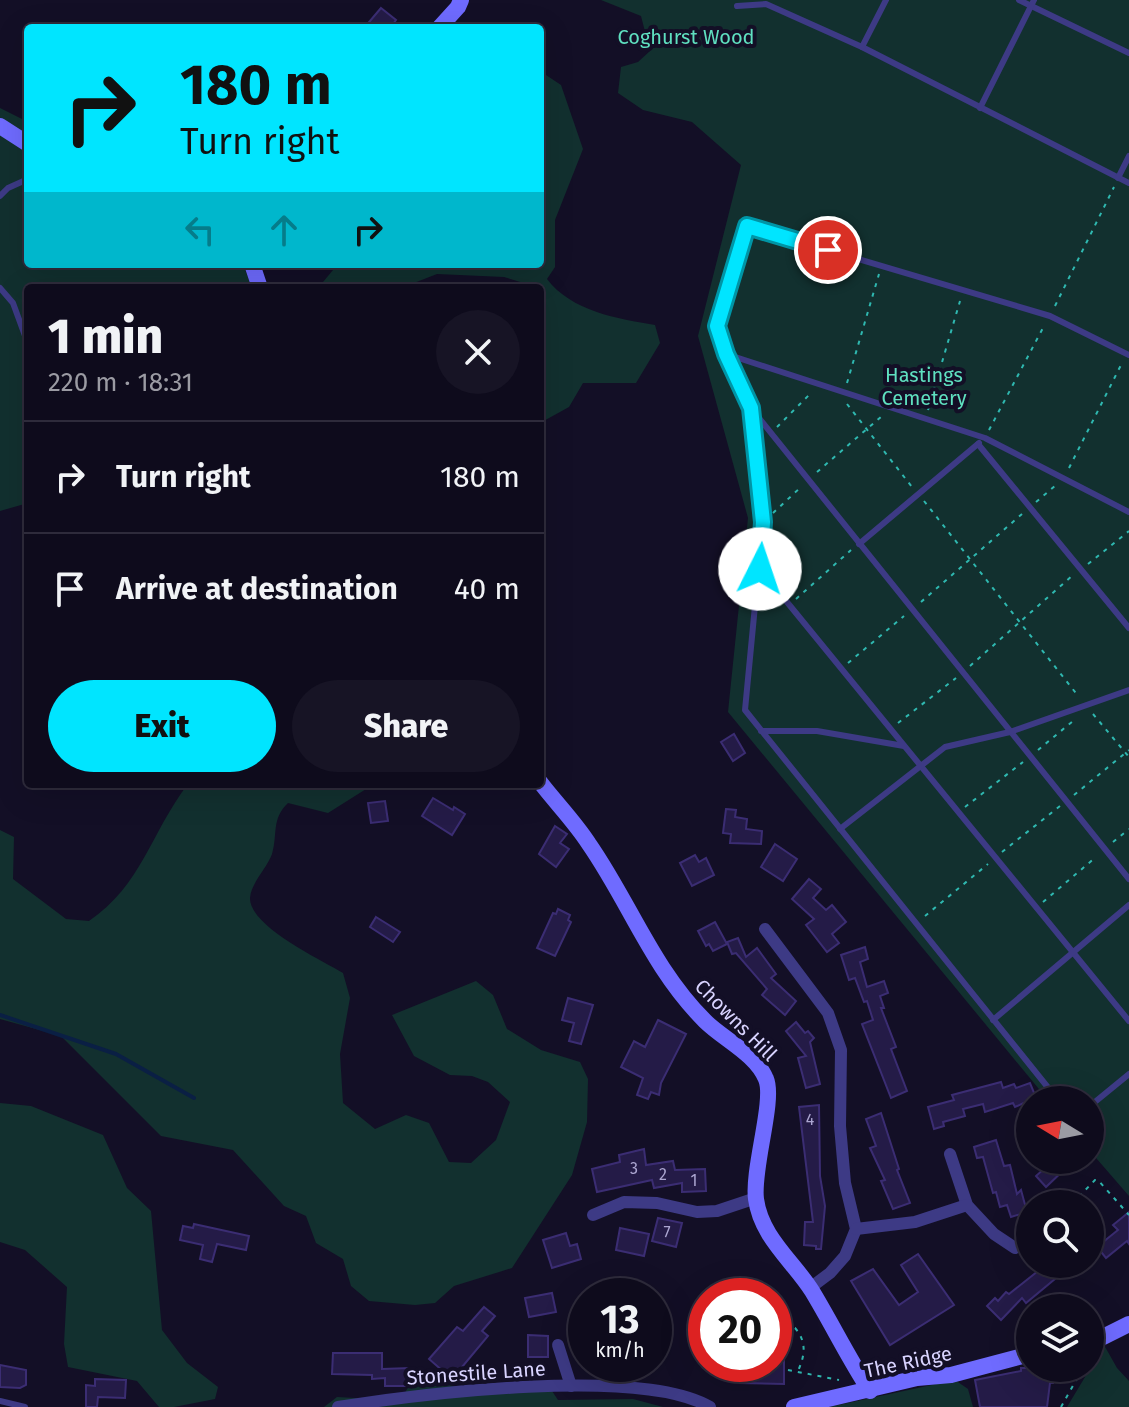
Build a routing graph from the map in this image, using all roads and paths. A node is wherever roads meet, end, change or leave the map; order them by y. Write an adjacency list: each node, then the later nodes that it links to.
1 (461, 0): 6 (street)
2 (886, 0): 7 (lane)
3 (1019, 0): 4 (lane)
4 (1032, 3): 8 (lane); 9 (lane)
5 (737, 6): 7 (lane)
6 (443, 24)
7 (862, 47): 9 (lane)
8 (1129, 53)
9 (980, 108): 13 (lane)
10 (0, 126): 11 (street)
11 (24, 141)
12 (1129, 156): 13 (lane)
13 (1118, 178): 15 (lane); 20 (path)
14 (24, 181): 16 (lane)
15 (1129, 183)
16 (0, 196)
17 (881, 266): 19 (lane); 22 (lane); 25 (path)
18 (0, 288): 21 (lane)
19 (963, 290): 20 (lane); 28 (path)
20 (1050, 316): 23 (lane); 31 (path)
21 (24, 333)
22 (726, 354): 24 (lane); 26 (lane)
23 (1128, 354): 33 (path)
24 (819, 384): 25 (lane); 30 (path)
25 (840, 391): 27 (lane); 29 (path)
26 (751, 408): 30 (lane); 38 (lane)
27 (891, 408): 28 (lane); 29 (path)
28 (925, 419): 31 (lane)
29 (866, 432): 34 (path); 35 (path)
30 (770, 433): 34 (lane)
31 (985, 438): 32 (lane); 33 (lane)
32 (978, 444): 35 (lane); 36 (lane)
33 (1064, 479): 36 (path); 37 (lane)
34 (807, 481): 38 (path); 40 (lane)
35 (918, 494): 40 (lane); 41 (path)
36 (1030, 506): 41 (path); 43 (lane)
37 (1129, 512)
38 (763, 522): 42 (lane)
39 (1129, 531): 43 (path)
40 (859, 544): 44 (path); 45 (lane)
41 (971, 558): 45 (path); 46 (path)
42 (760, 569): 44 (lane); 53 (lane)
43 (1081, 569): 46 (path); 47 (lane)
44 (789, 605): 48 (lane)
45 (911, 611): 48 (path); 49 (lane)
46 (1018, 622): 49 (path); 51 (path)
47 (1129, 628)
48 (841, 669): 52 (lane)
49 (963, 673): 52 (path); 54 (lane)
50 (1129, 690): 51 (lane)
51 (1085, 705): 54 (lane); 56 (path)
52 (890, 729): 55 (lane)
53 (761, 731): 55 (lane); 61 (lane)
54 (1010, 732): 58 (lane); 60 (lane)
55 (905, 747): 58 (lane)
56 (1127, 751): 57 (path); 60 (path)
57 (1129, 757)
58 (921, 767): 61 (lane); 64 (lane)
59 (544, 787): 78 (street, Chowns Hill)
60 (1066, 802): 63 (lane); 64 (path)
61 (840, 829): 68 (lane)
62 (1129, 829): 63 (path)
63 (1104, 850): 65 (lane); 67 (path)
64 (994, 859): 67 (lane); 68 (path)
65 (1129, 879)
66 (1129, 905): 70 (lane)
67 (1036, 907): 70 (lane)
68 (915, 925): 71 (lane)
69 (765, 929): 82 (street)
70 (1074, 953): 71 (lane); 72 (lane)
71 (993, 1020): 74 (lane)
72 (1129, 1021)
73 (1129, 1074): 75 (lane)
74 (1047, 1086)
75 (1104, 1095)
76 (950, 1154): 79 (street)
77 (1085, 1190): 81 (path)
78 (756, 1198): 80 (street); 84 (street, Chowns Hill)
79 (967, 1205): 82 (street); 83 (street)
80 (593, 1215)
81 (1129, 1215)
82 (856, 1229): 84 (street)
83 (1015, 1248)
84 (810, 1288): 94 (street, Chowns Hill)
85 (1129, 1326): 87 (street)
86 (792, 1328): 91 (path)
87 (1104, 1337)
88 (558, 1345): 93 (street)
89 (1016, 1358): 94 (street, The Ridge)
90 (792, 1371): 91 (path)
91 (798, 1372): 94 (path)
92 (1075, 1382): 100 (path)
93 (571, 1386): 97 (street, Stonestile Lane); 98 (street, Stonestile Lane)
94 (865, 1392): 99 (street, The Ridge)
95 (0, 1401): 96 (lane)
96 (25, 1407)
97 (338, 1407)
98 (710, 1407)
99 (794, 1407)
100 (1061, 1407)

